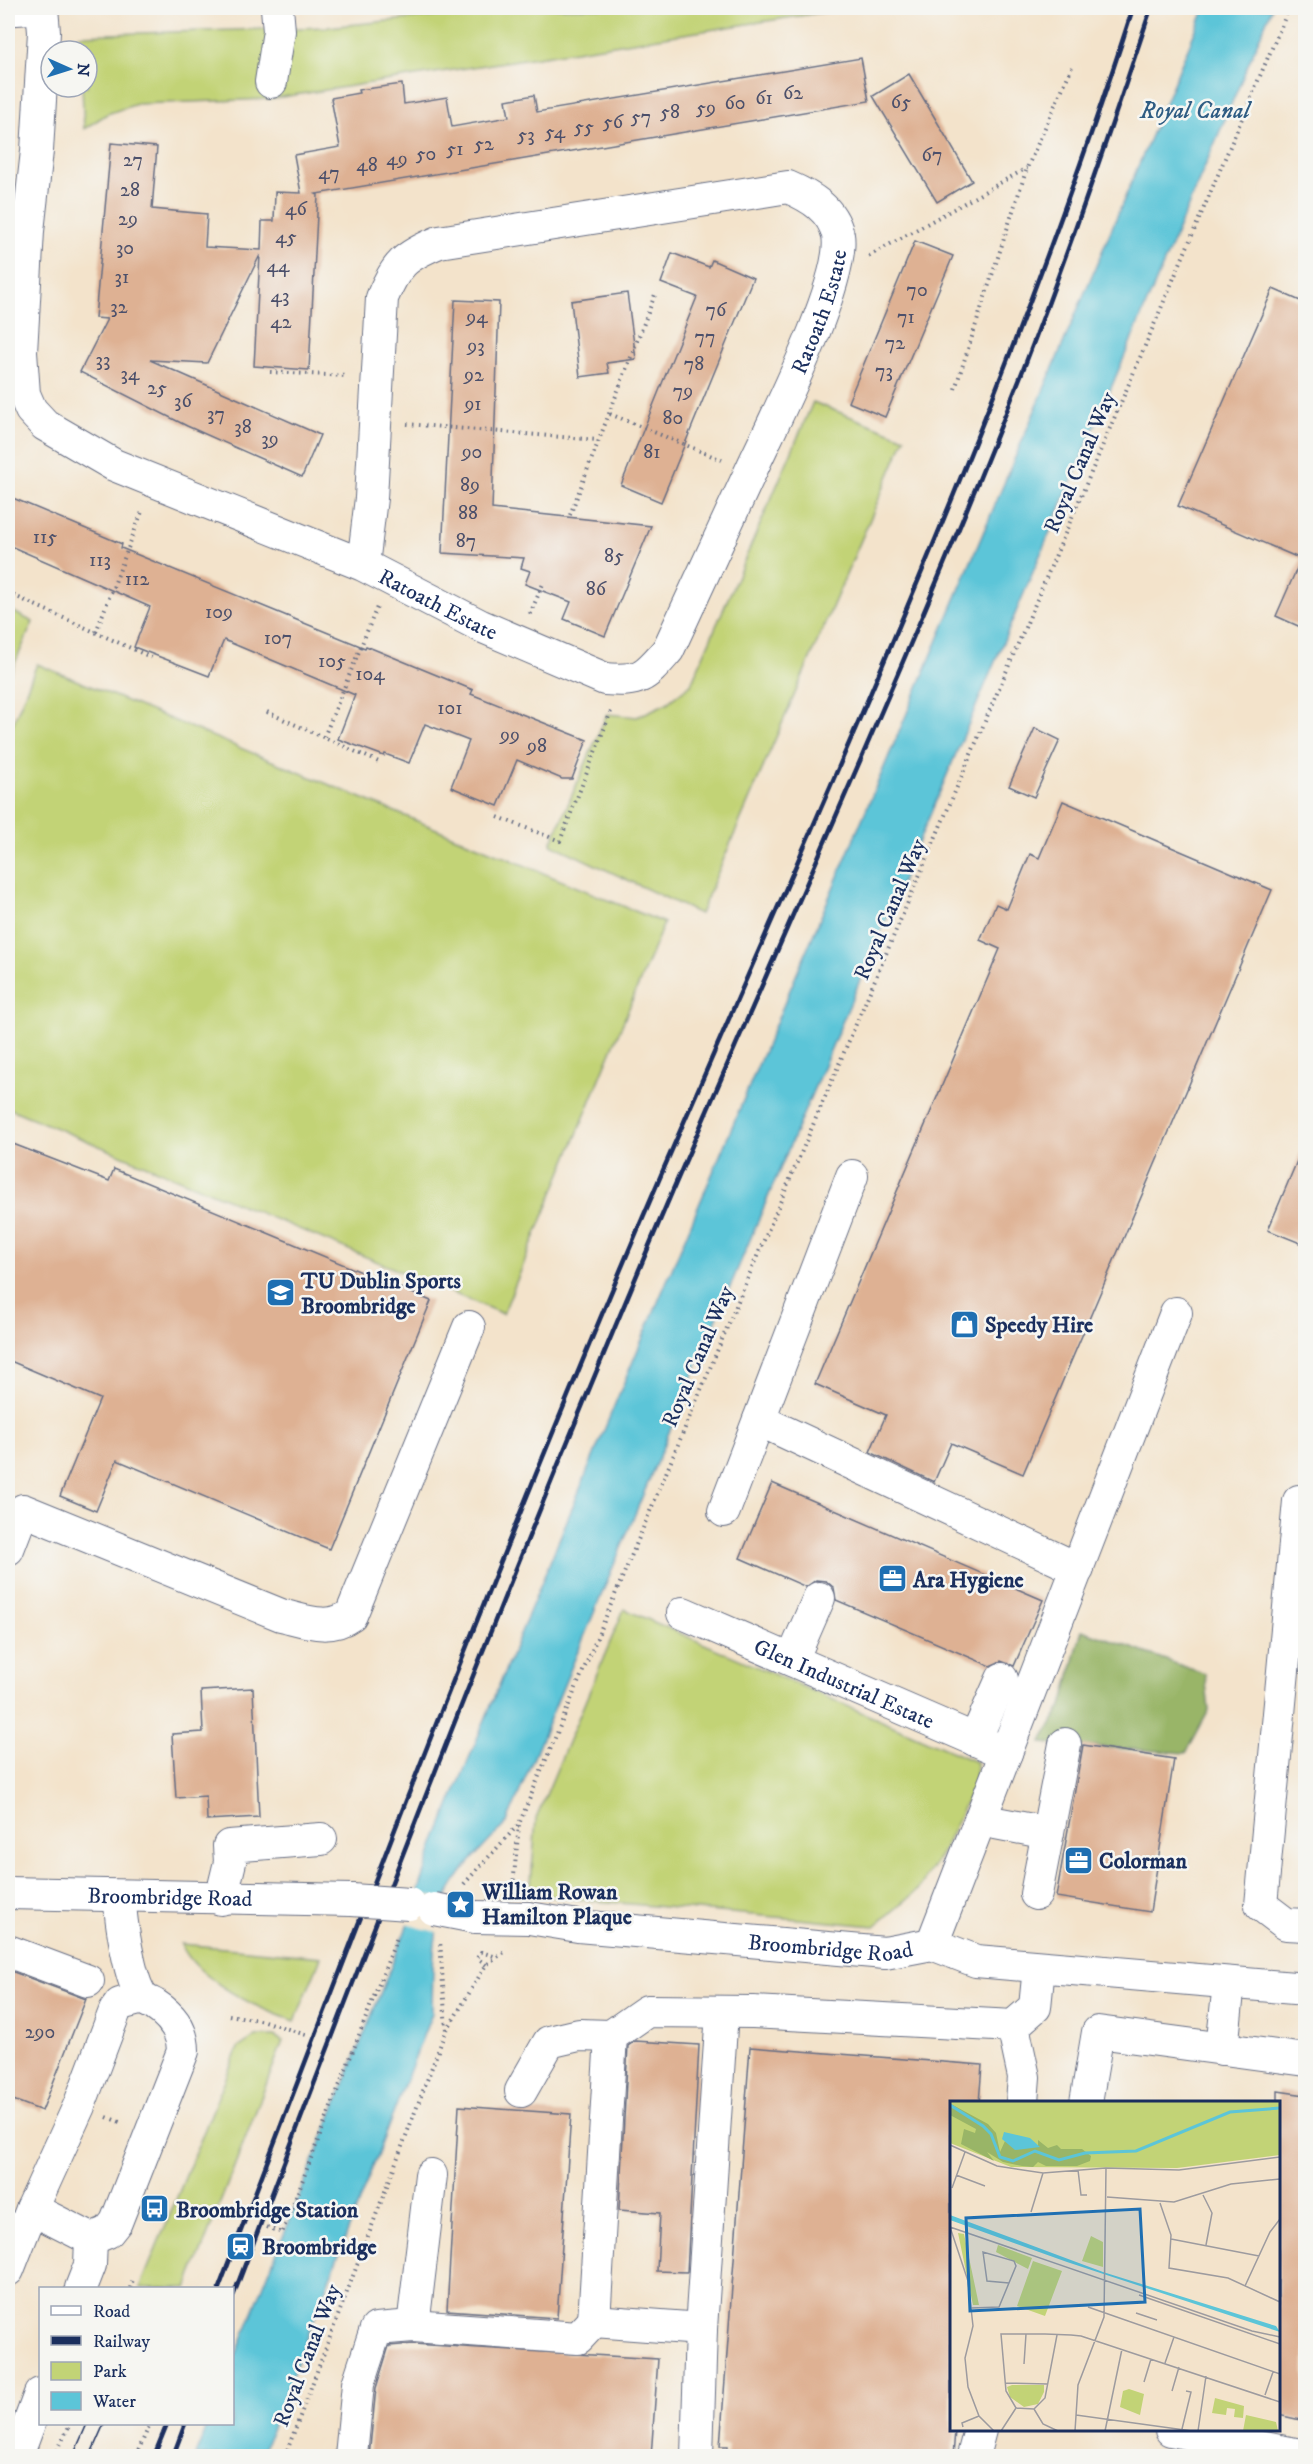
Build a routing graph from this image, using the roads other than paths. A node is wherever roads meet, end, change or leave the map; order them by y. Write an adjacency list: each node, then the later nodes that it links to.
1 (24, 8): 4 (main road)
2 (42, 8): 6 (street, Ratoath Estate)
3 (277, 8): 5 (street)
4 (8, 9)
5 (271, 82)
6 (18, 230): 7 (street, Ratoath Estate)
7 (376, 572): 7 (street, Ratoath Estate)
8 (852, 1176): 11 (street)
9 (1176, 1313): 16 (street)
10 (469, 1327): 13 (street)
11 (759, 1420): 14 (street); 16 (street)
12 (1305, 1501): 31 (street)
13 (15, 1507): 15 (street)
14 (724, 1511)
15 (8, 1548)
16 (1078, 1569): 23 (street)
17 (819, 1598): 19 (street)
18 (682, 1613): 19 (street, Glen Industrial Estate)
19 (792, 1660): 21 (street, Glen Industrial Estate)
20 (1002, 1679): 21 (street)
21 (975, 1740): 23 (street, Glen Industrial Estate)
22 (1065, 1744): 25 (street)
23 (1006, 1753): 24 (street)
24 (980, 1820): 25 (street); 32 (street)
25 (1048, 1833): 28 (street)
26 (321, 1839): 30 (street)
27 (8, 1893): 29 (street, Broombridge Road)
28 (1036, 1894)
29 (120, 1898): 30 (street, Broombridge Road); 38 (street)
30 (221, 1899): 32 (street, Broombridge Road, bridge)
31 (1305, 1925)
32 (932, 1944): 34 (street, Broombridge Road)
33 (8, 1951): 35 (street)
34 (1039, 1967): 36 (street, Broombridge Road); 40 (street)
35 (88, 1981)
36 (1229, 1983): 37 (street, Broombridge Road); 42 (street)
37 (1305, 1989)
38 (143, 1998): 48 (street); 49 (street)
39 (722, 2012): 40 (street); 41 (street); 54 (street)
40 (1013, 2026): 45 (street)
41 (611, 2036): 44 (street); 52 (street)
42 (1222, 2049): 43 (street); 46 (street)
43 (1305, 2060)
44 (521, 2091)
45 (1022, 2101)
46 (1086, 2101)
47 (431, 2175): 53 (street)
48 (32, 2209): 49 (street); 50 (street)
49 (91, 2239): 51 (street)
50 (8, 2270)
51 (82, 2285)
52 (594, 2321): 53 (street); 54 (street)
53 (413, 2326): 60 (street)
54 (701, 2329): 61 (street)
55 (39, 2397): 59 (street)
56 (980, 2431): 62 (street)
57 (1176, 2431): 58 (street)
58 (1305, 2456)
59 (17, 2457)
60 (351, 2457)
61 (698, 2457)
62 (973, 2457)

